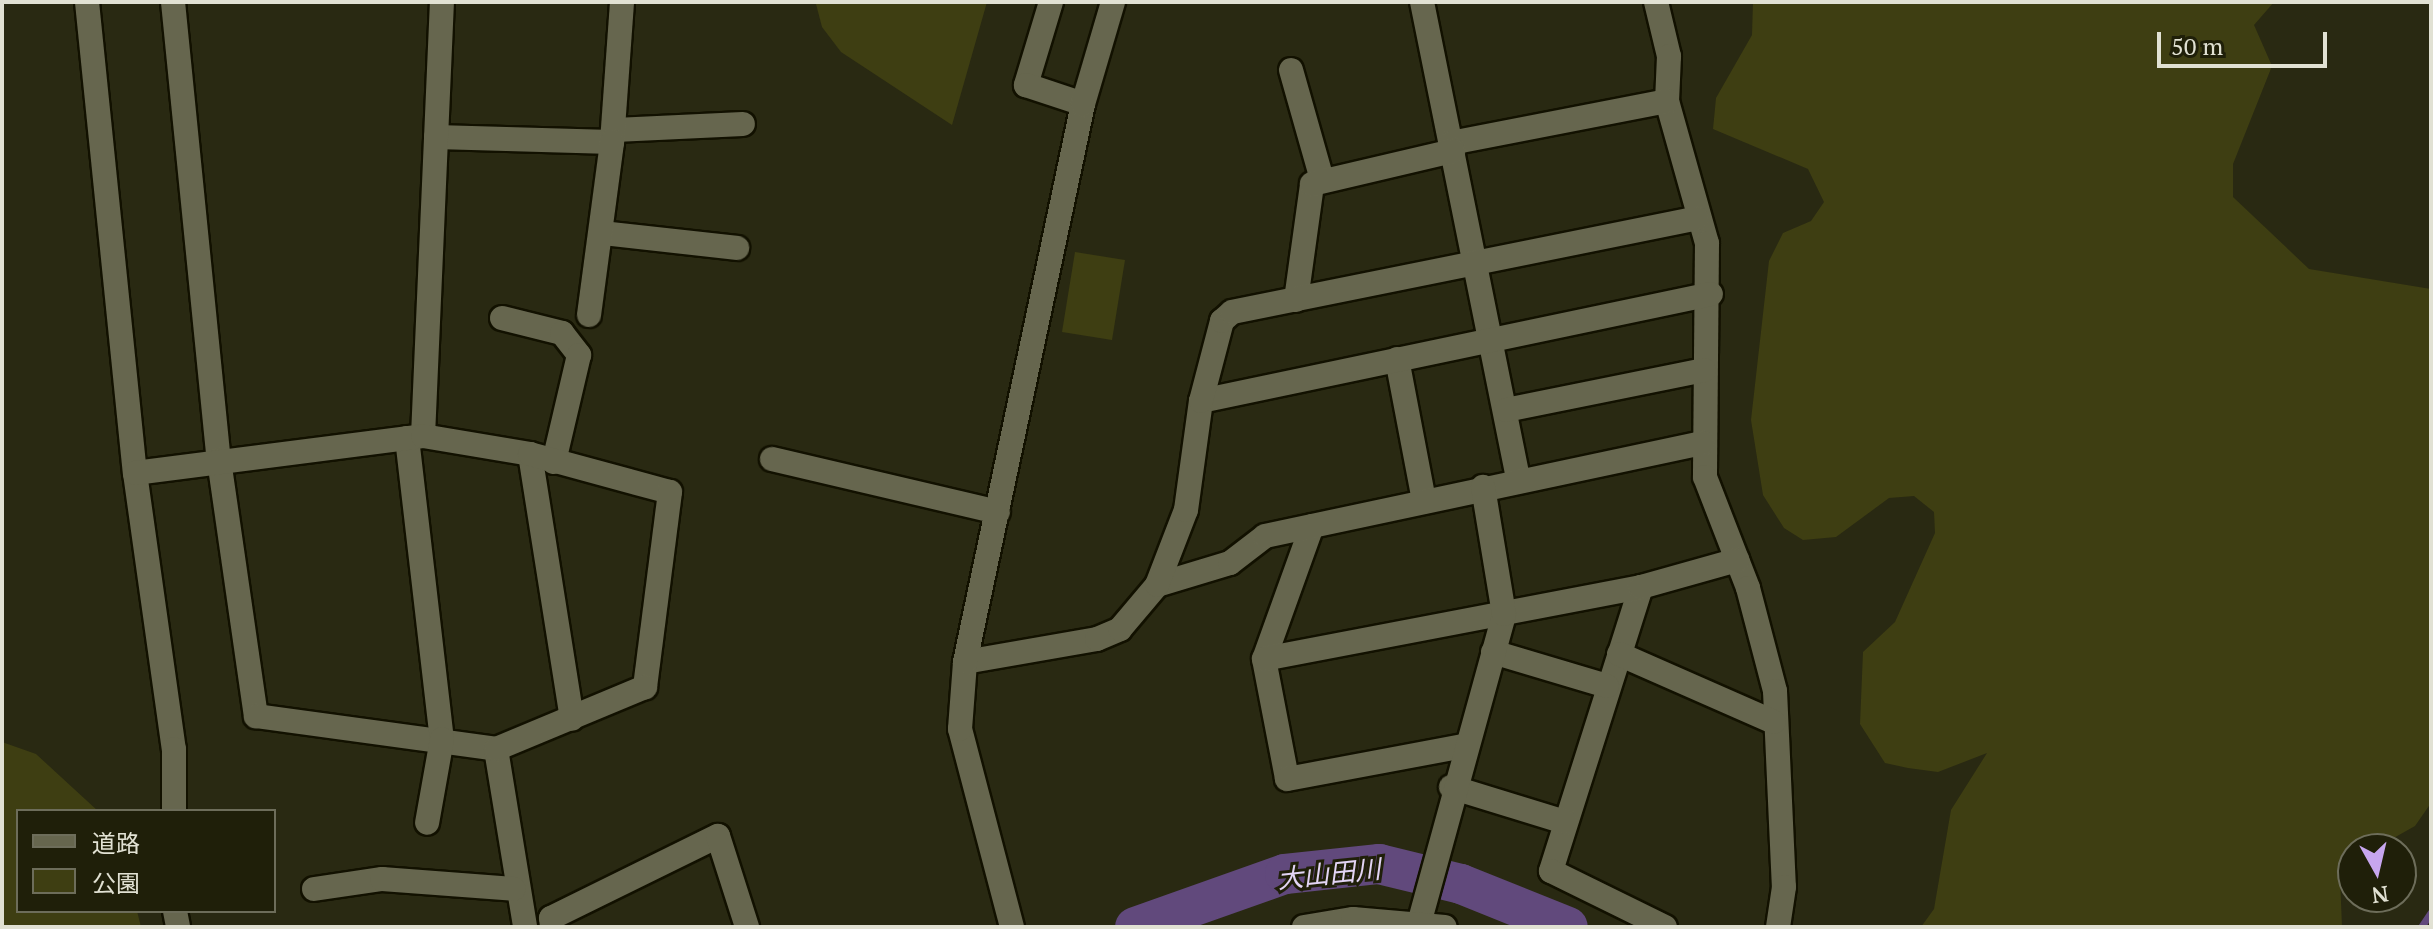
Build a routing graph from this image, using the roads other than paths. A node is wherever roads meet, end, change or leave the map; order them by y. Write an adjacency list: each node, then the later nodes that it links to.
1 (87, 2): 36 (street)
2 (173, 2): 34 (street)
3 (442, 2): 14 (street)
4 (622, 2): 13 (street)
5 (1051, 2): 11 (street)
6 (1113, 2): 11 (street)
7 (1422, 2): 15 (street)
8 (1656, 2): 10 (street)
9 (1291, 70): 16 (street)
10 (1667, 101): 15 (street); 17 (street)
11 (1083, 104): 40 (street)
12 (743, 124): 13 (street)
13 (613, 136): 14 (street); 18 (street)
14 (436, 137): 30 (street)
15 (1452, 147): 16 (street); 20 (street)
16 (1321, 176): 22 (street)
17 (1697, 218): 20 (street); 21 (street)
18 (602, 233): 19 (street); 23 (street)
19 (737, 248)
20 (1479, 262): 22 (street); 25 (street)
21 (1711, 294): 25 (street); 27 (street)
22 (1296, 300): 28 (street)
23 (589, 315)
24 (502, 318): 35 (street)
25 (1491, 340): 26 (street); 29 (street)
26 (1397, 359): 28 (street); 39 (street)
27 (1704, 370): 29 (street); 31 (street)
28 (1201, 401): 43 (street)
29 (1506, 410): 37 (street)
30 (415, 437): 32 (street); 34 (street); 53 (street)
31 (1702, 443): 37 (street); 42 (street)
32 (530, 454): 35 (street); 51 (street)
33 (772, 459): 40 (street)
34 (219, 460): 36 (street); 53 (street)
35 (554, 462): 51 (street)
36 (135, 473): 57 (street)
37 (1518, 479): 38 (street)
38 (1483, 487): 39 (street); 45 (street)
39 (1424, 501): 41 (street)
40 (998, 512): 49 (street)
41 (1312, 526): 43 (street); 48 (street)
42 (1737, 560): 44 (street); 52 (street)
43 (1157, 585): 49 (street)
44 (1641, 587): 45 (street); 47 (street)
45 (1504, 614): 46 (street); 48 (street)
46 (1493, 652): 50 (street); 54 (street)
47 (1619, 654): 50 (street); 52 (street)
48 (1264, 659): 54 (street)
49 (965, 662): 66 (street)
50 (1607, 686): 58 (street)
51 (572, 719): 55 (street)
52 (1774, 722): 70 (street)
53 (442, 739): 55 (street); 59 (street)
54 (1463, 746): 56 (street)
55 (496, 749): 61 (street)
56 (1451, 787): 58 (street); 62 (street)
57 (174, 809)
58 (1565, 822): 69 (street)
59 (427, 823)
60 (314, 889): 61 (street)
61 (514, 889): 63 (street)
62 (1422, 910): 67 (street); 68 (street)
63 (525, 927)
64 (552, 927): 65 (street)
65 (747, 927)
66 (1012, 927)
67 (1304, 927)
68 (1445, 927)
69 (1665, 927)
70 (1778, 927)

